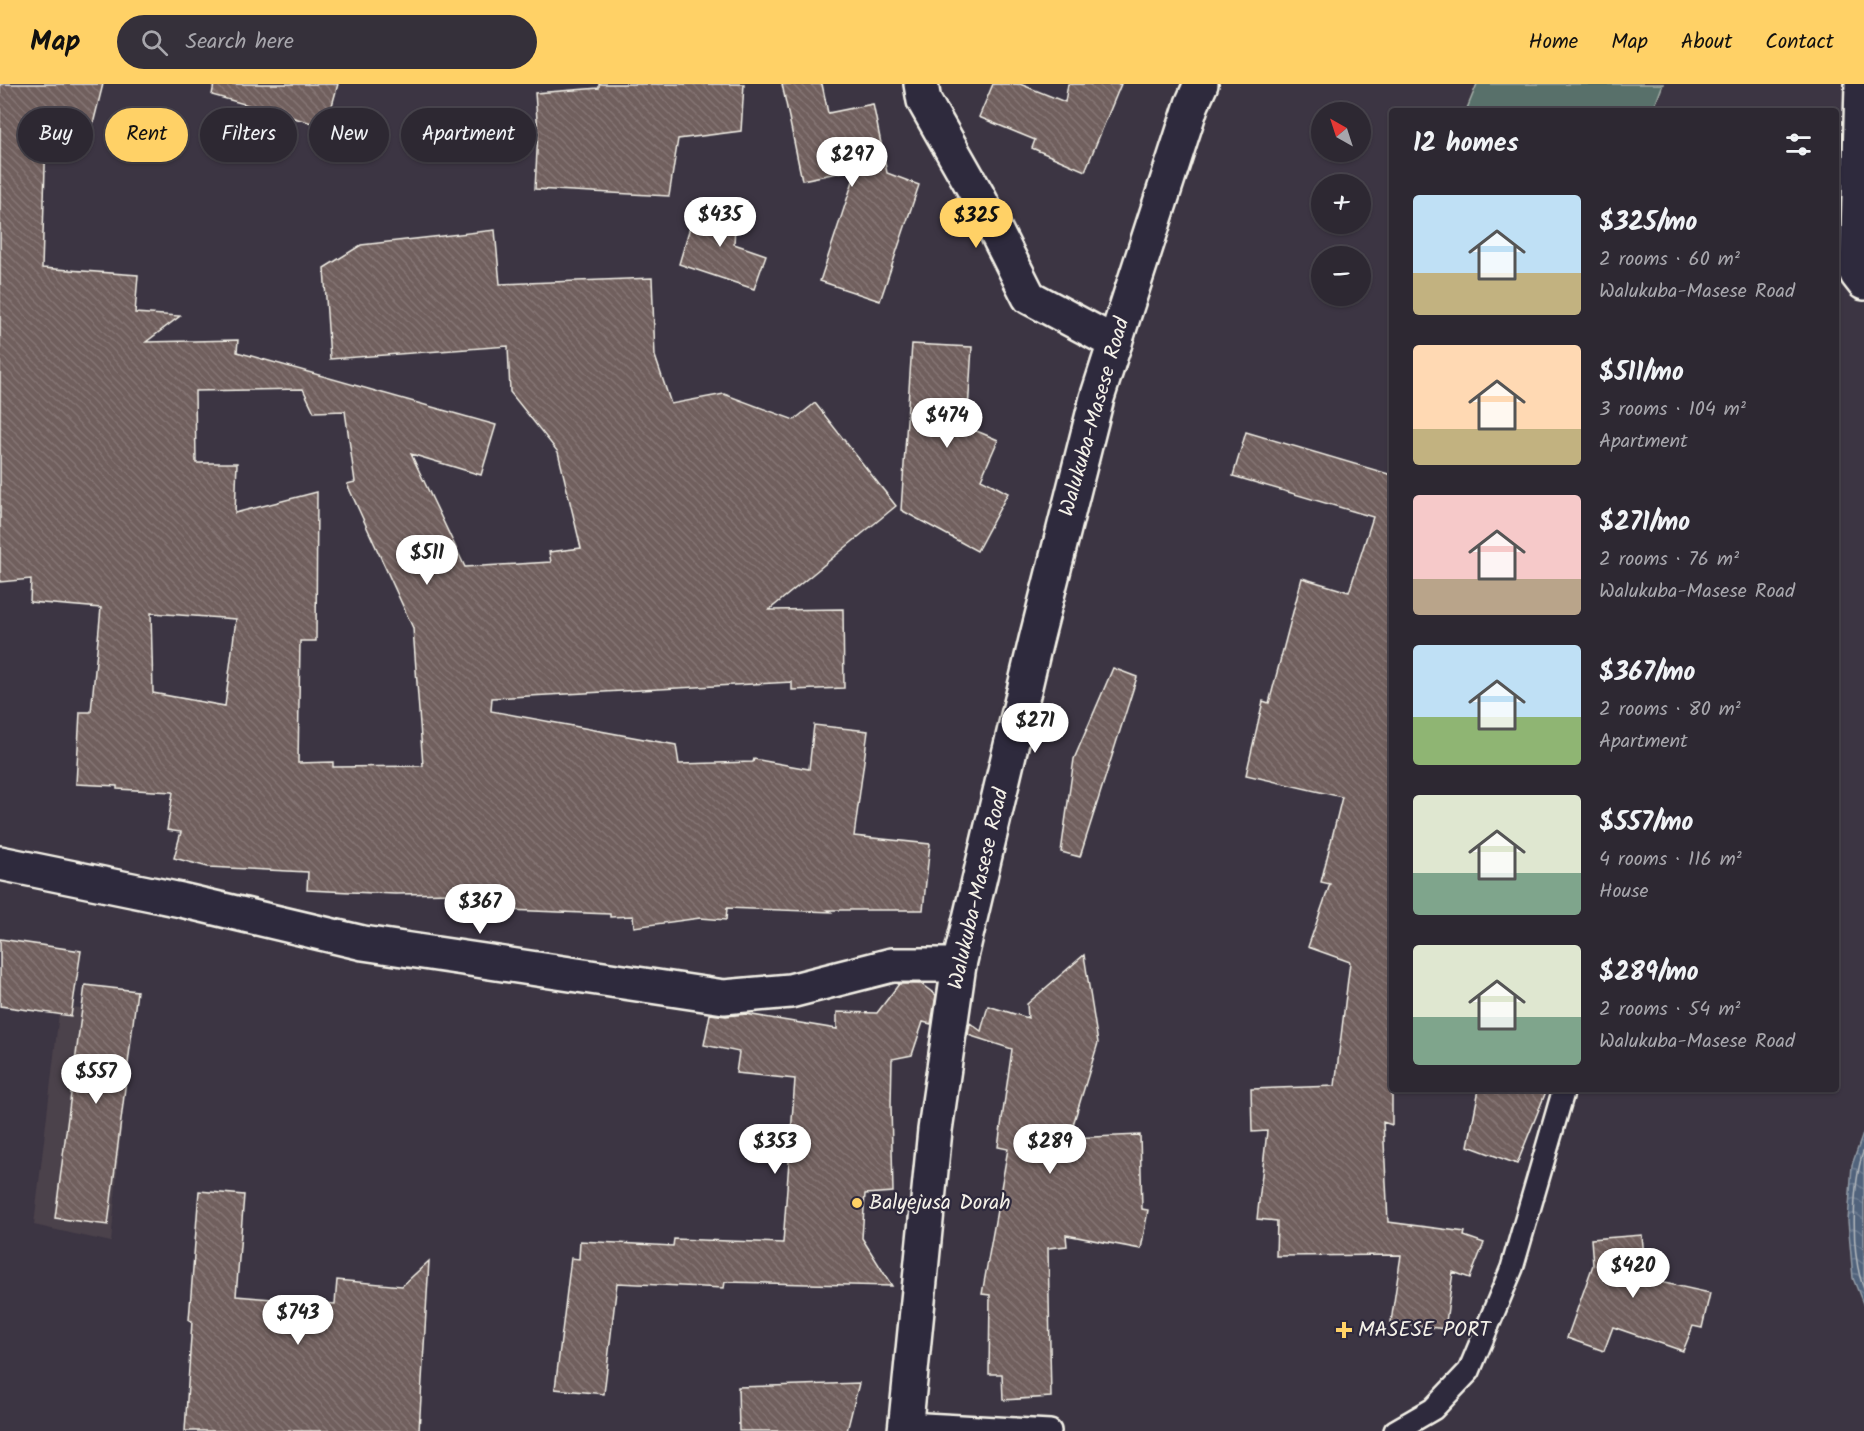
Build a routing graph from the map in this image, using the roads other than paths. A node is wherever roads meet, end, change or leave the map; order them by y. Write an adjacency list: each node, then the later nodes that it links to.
1 (921, 84): 5 (street)
2 (1201, 84): 5 (street, Walukuba-Masese Road)
3 (1862, 84): 4 (street)
4 (1864, 283)
5 (1115, 343): 7 (street, Walukuba-Masese Road)
6 (0, 863): 7 (street)
7 (959, 964): 9 (street, Walukuba-Masese Road)
8 (1563, 1092): 11 (lane)
9 (906, 1427): 10 (lane)
10 (1050, 1431)
11 (1395, 1431)

